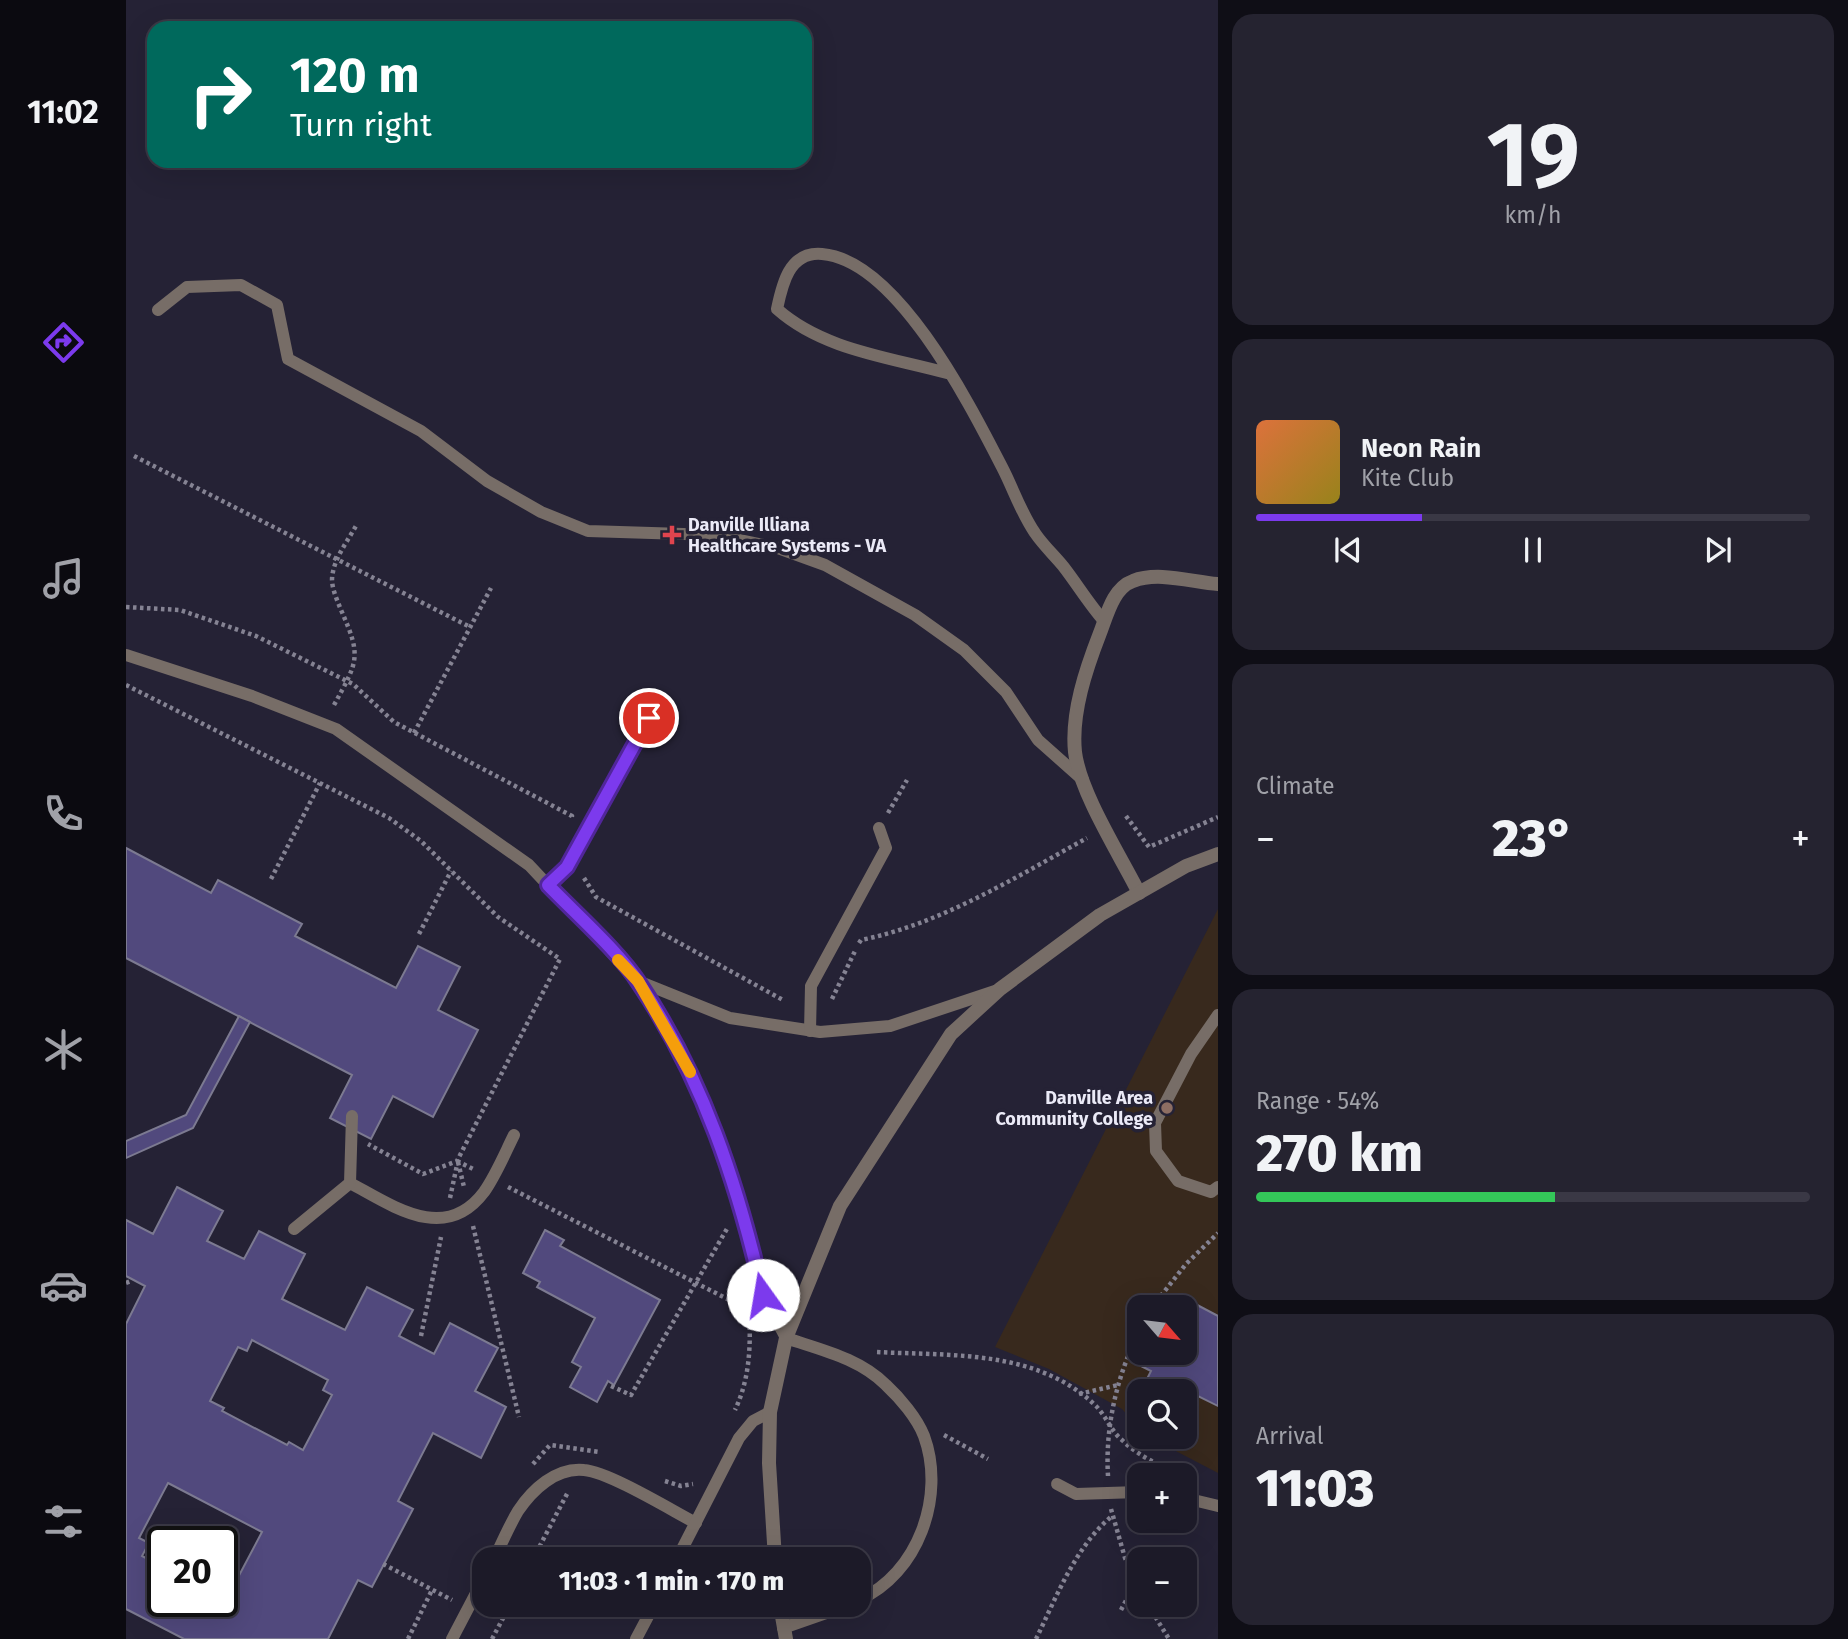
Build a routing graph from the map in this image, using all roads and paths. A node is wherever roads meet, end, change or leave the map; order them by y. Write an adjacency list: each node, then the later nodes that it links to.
1 (158, 310): 18 (lane)
2 (947, 373): 2 (lane); 9 (lane)
3 (134, 456): 5 (path)
4 (357, 524): 5 (path)
5 (337, 559): 10 (path); 12 (path)
6 (1218, 584): 9 (street)
7 (491, 588): 10 (path)
8 (126, 607): 12 (path)
9 (1104, 621): 18 (street)
10 (470, 627): 16 (path)
11 (126, 655): 29 (lane)
12 (347, 681): 14 (path); 16 (path)
13 (126, 685): 19 (path)
14 (334, 705)
15 (673, 715): 29 (lane)
16 (414, 733): 22 (path)
17 (907, 780): 23 (path)
18 (1083, 780): 30 (street)
19 (320, 783): 26 (path); 28 (path)
20 (1126, 816): 21 (path)
21 (1218, 817)
22 (566, 827)
23 (879, 828): 37 (lane)
24 (1094, 834): 34 (path)
25 (1218, 854): 30 (street)
26 (451, 871): 31 (path); 41 (path)
27 (582, 875): 35 (path)
28 (271, 879)
29 (548, 885): 32 (lane)
30 (1139, 892): 33 (street)
31 (419, 934)
32 (638, 981): 37 (lane); 53 (lane)
33 (1000, 989): 37 (lane); 53 (street)
34 (832, 999)
35 (783, 1000)
36 (1218, 1015): 44 (lane)
37 (810, 1031)
38 (352, 1116): 39 (lane)
39 (351, 1134): 41 (path); 43 (lane)
40 (514, 1135): 42 (lane)
41 (457, 1161): 42 (path); 45 (path); 46 (path)
42 (491, 1178): 45 (lane); 50 (path)
43 (350, 1183): 46 (lane); 48 (lane)
44 (1218, 1187)
45 (468, 1207): 46 (lane); 61 (path)
46 (446, 1216): 52 (path)
47 (733, 1217): 50 (path)
48 (294, 1229)
49 (1218, 1233): 51 (path)
50 (695, 1284): 56 (path); 60 (path)
51 (1161, 1295)
52 (421, 1336)
53 (786, 1338): 54 (lane); 59 (street)
54 (845, 1358): 58 (path); 84 (lane)
55 (1127, 1358): 57 (path)
56 (611, 1385)
57 (1118, 1385): 58 (path); 62 (path)
58 (1078, 1394): 62 (path)
59 (771, 1412): 75 (lane); 79 (street)
60 (732, 1415)
61 (519, 1416)
62 (1110, 1426): 64 (path); 71 (path)
63 (605, 1454): 66 (path)
64 (1158, 1463)
65 (580, 1470): 75 (lane); 76 (lane); 77 (path)
66 (527, 1471)
67 (700, 1478): 68 (path)
68 (659, 1480)
69 (1057, 1484): 71 (lane)
70 (1127, 1493): 71 (lane)
71 (1110, 1494): 74 (path)
72 (1197, 1501): 73 (lane)
73 (1218, 1506)
74 (1112, 1516): 80 (path); 97 (path)
75 (696, 1523): 78 (lane)
76 (500, 1547)
77 (539, 1547)
78 (683, 1547)
79 (774, 1547)
80 (1127, 1562)
81 (383, 1564): 83 (path)
82 (459, 1588): 83 (path)
83 (432, 1590): 93 (path)
84 (871, 1595)
85 (1127, 1598): 87 (path)
86 (472, 1601): 94 (lane)
87 (1121, 1610)
88 (504, 1617): 95 (path)
89 (648, 1617): 96 (lane)
90 (822, 1617): 92 (lane)
91 (1156, 1617): 98 (path)
92 (784, 1634)
93 (408, 1639)
94 (452, 1639)
95 (492, 1639)
96 (636, 1639)
97 (1036, 1639)
98 (1169, 1639)

